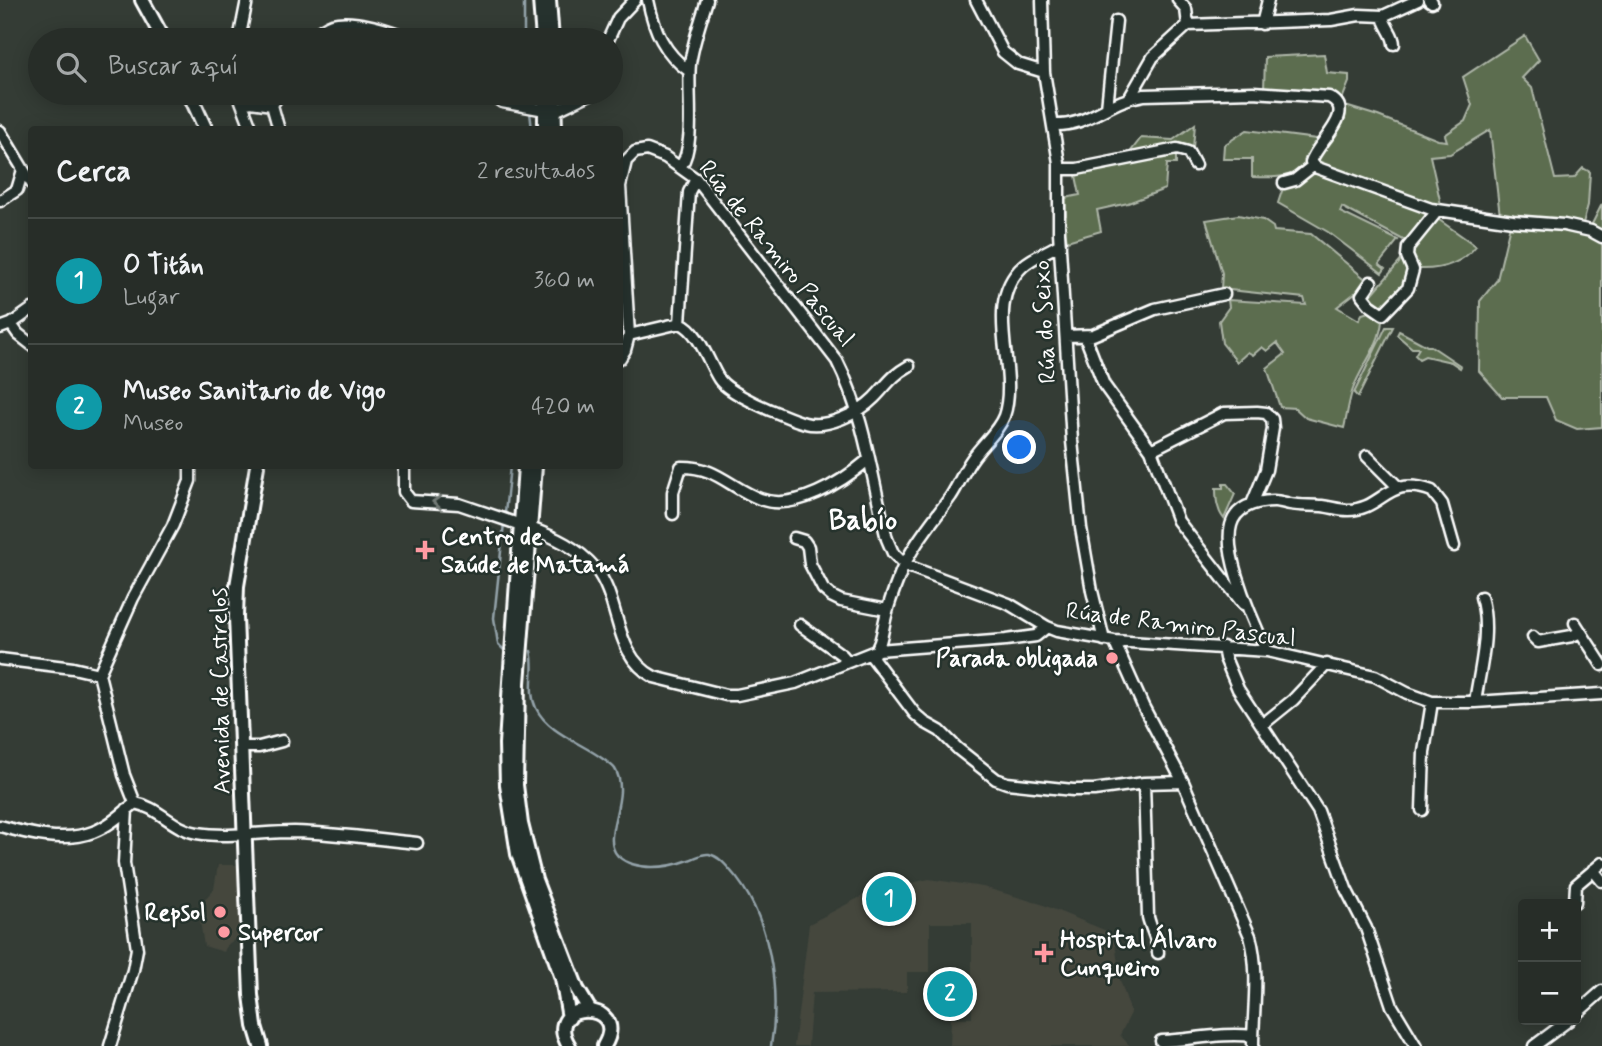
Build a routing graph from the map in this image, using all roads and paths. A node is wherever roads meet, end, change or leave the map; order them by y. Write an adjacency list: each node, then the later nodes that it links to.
1 (142, 0): 17 (main road)
2 (247, 0): 18 (street)
3 (540, 0): 21 (main road)
4 (549, 0): 22 (main road)
5 (635, 0): 23 (street)
6 (648, 0): 25 (street)
7 (707, 0): 25 (street)
8 (976, 0): 26 (street)
9 (1042, 0): 26 (street, Rúa do Seixo)
10 (1178, 0): 16 (street)
11 (1268, 0): 15 (street)
12 (1418, 0): 13 (street)
13 (1383, 16): 15 (street); 24 (street)
14 (1116, 21): 36 (street)
15 (1262, 24): 16 (street)
16 (1188, 25): 27 (street)
17 (157, 28)
18 (241, 28)
19 (324, 28): 20 (street)
20 (375, 28)
21 (542, 28)
22 (551, 28)
23 (613, 28)
24 (1394, 44)
25 (690, 71): 47 (street)
26 (1044, 72): 38 (street, Rúa do Seixo)
27 (1130, 97): 36 (street); 46 (street)
28 (195, 105): 39 (main road)
29 (242, 105): 40 (street)
30 (267, 105): 35 (street)
31 (518, 105): 37 (street)
32 (545, 105): 37 (main road)
33 (548, 105): 37 (main road)
34 (559, 105): 37 (street)
35 (272, 106): 41 (street)
36 (1107, 107): 38 (street)
37 (545, 110): 42 (main road); 43 (main road)
38 (1053, 125): 49 (street, Rúa do Seixo)
39 (204, 126)
40 (250, 126)
41 (278, 126)
42 (545, 126)
43 (553, 126)
44 (0, 131): 50 (street)
45 (1195, 165): 49 (street)
46 (1314, 165): 53 (street); 55 (street)
47 (681, 166): 48 (street, Rúa de Ramiro Pascual); 52 (street, Rúa de Ramiro Pascual)
48 (623, 167)
49 (1059, 169): 57 (street, Rúa do Seixo)
50 (23, 170): 51 (street); 54 (street)
51 (28, 178)
52 (696, 178): 62 (street); 71 (street, Rúa de Ramiro Pascual)
53 (1284, 183)
54 (0, 201)
55 (1438, 210): 56 (street); 59 (street)
56 (1602, 237)
57 (1060, 244): 66 (street, Rúa do Seixo); 86 (street)
58 (623, 252): 65 (street, Rúa de Ramiro Pascual)
59 (1371, 282)
60 (1224, 294): 67 (street)
61 (28, 312): 63 (street)
62 (680, 323): 65 (street); 71 (street)
63 (11, 324): 64 (street); 68 (street)
64 (0, 328)
65 (629, 335): 69 (street, Rúa de Ramiro Pascual)
66 (1066, 336): 67 (street); 93 (street, Rúa do Seixo)
67 (1085, 336): 72 (street)
68 (28, 342)
69 (623, 353)
70 (909, 366): 71 (street)
71 (857, 411): 74 (street, Rúa de Ramiro Pascual)
72 (1151, 450): 81 (street); 88 (street)
73 (1367, 456): 80 (street)
74 (868, 460): 82 (street); 86 (street, Rúa de Ramiro Pascual)
75 (190, 469): 101 (street)
76 (257, 469): 107 (main road, Avenida de Castrelos)
77 (404, 469): 83 (street, one-way to 77)
78 (525, 469): 83 (main road)
79 (534, 469): 83 (main road)
80 (1398, 487): 81 (street); 85 (street)
81 (1252, 505): 88 (street)
82 (673, 514)
83 (521, 525): 98 (street); 121 (main road); 123 (main road)
84 (794, 538): 89 (street)
85 (1454, 546)
86 (905, 565): 89 (street); 91 (street, Rúa de Ramiro Pascual)
87 (1481, 597): 104 (street)
88 (1247, 609): 96 (street)
89 (887, 610): 95 (street)
90 (800, 625): 98 (street)
91 (1047, 628): 93 (street, Rúa de Ramiro Pascual); 95 (street)
92 (1533, 637): 100 (street)
93 (1109, 641): 94 (street, Rúa de Ramiro Pascual); 108 (street, Rúa do Seixo)
94 (1223, 647): 96 (street, Rúa de Ramiro Pascual); 105 (street)
95 (878, 650): 98 (street); 109 (street)
96 (1267, 651): 99 (street, Rúa de Ramiro Pascual)
97 (0, 659): 101 (street)
98 (848, 662)
99 (1327, 664): 103 (street, Rúa de Ramiro Pascual); 105 (street)
100 (1602, 666)
101 (99, 674): 110 (street)
102 (1602, 694): 104 (street, Rúa de Ramiro Pascual)
103 (1432, 702): 104 (street, Rúa de Ramiro Pascual); 111 (street)
104 (1475, 702)
105 (1262, 725): 131 (street)
106 (282, 741): 107 (street)
107 (241, 747): 113 (main road, Avenida de Castrelos)
108 (1183, 782): 109 (street); 126 (street, Rúa do Seixo)
109 (1144, 783): 119 (street)
110 (131, 806): 112 (street); 113 (street); 128 (street)
111 (1422, 810)
112 (0, 826)
113 (244, 833): 114 (street); 129 (main road, Avenida de Castrelos)
114 (417, 843)
115 (1602, 863): 116 (street)
116 (1593, 870): 117 (street); 118 (street)
117 (1602, 881)
118 (1575, 899)
119 (1158, 953)
120 (1602, 991): 122 (street)
121 (589, 1009): 123 (main road); 130 (main road)
122 (1581, 1010)
123 (569, 1018): 127 (main road)
124 (1562, 1025): 132 (street)
125 (1161, 1041): 126 (street)
126 (1253, 1041)
127 (564, 1044)
128 (110, 1046)
129 (261, 1046)
130 (604, 1046)
131 (1416, 1046)
132 (1534, 1046)

